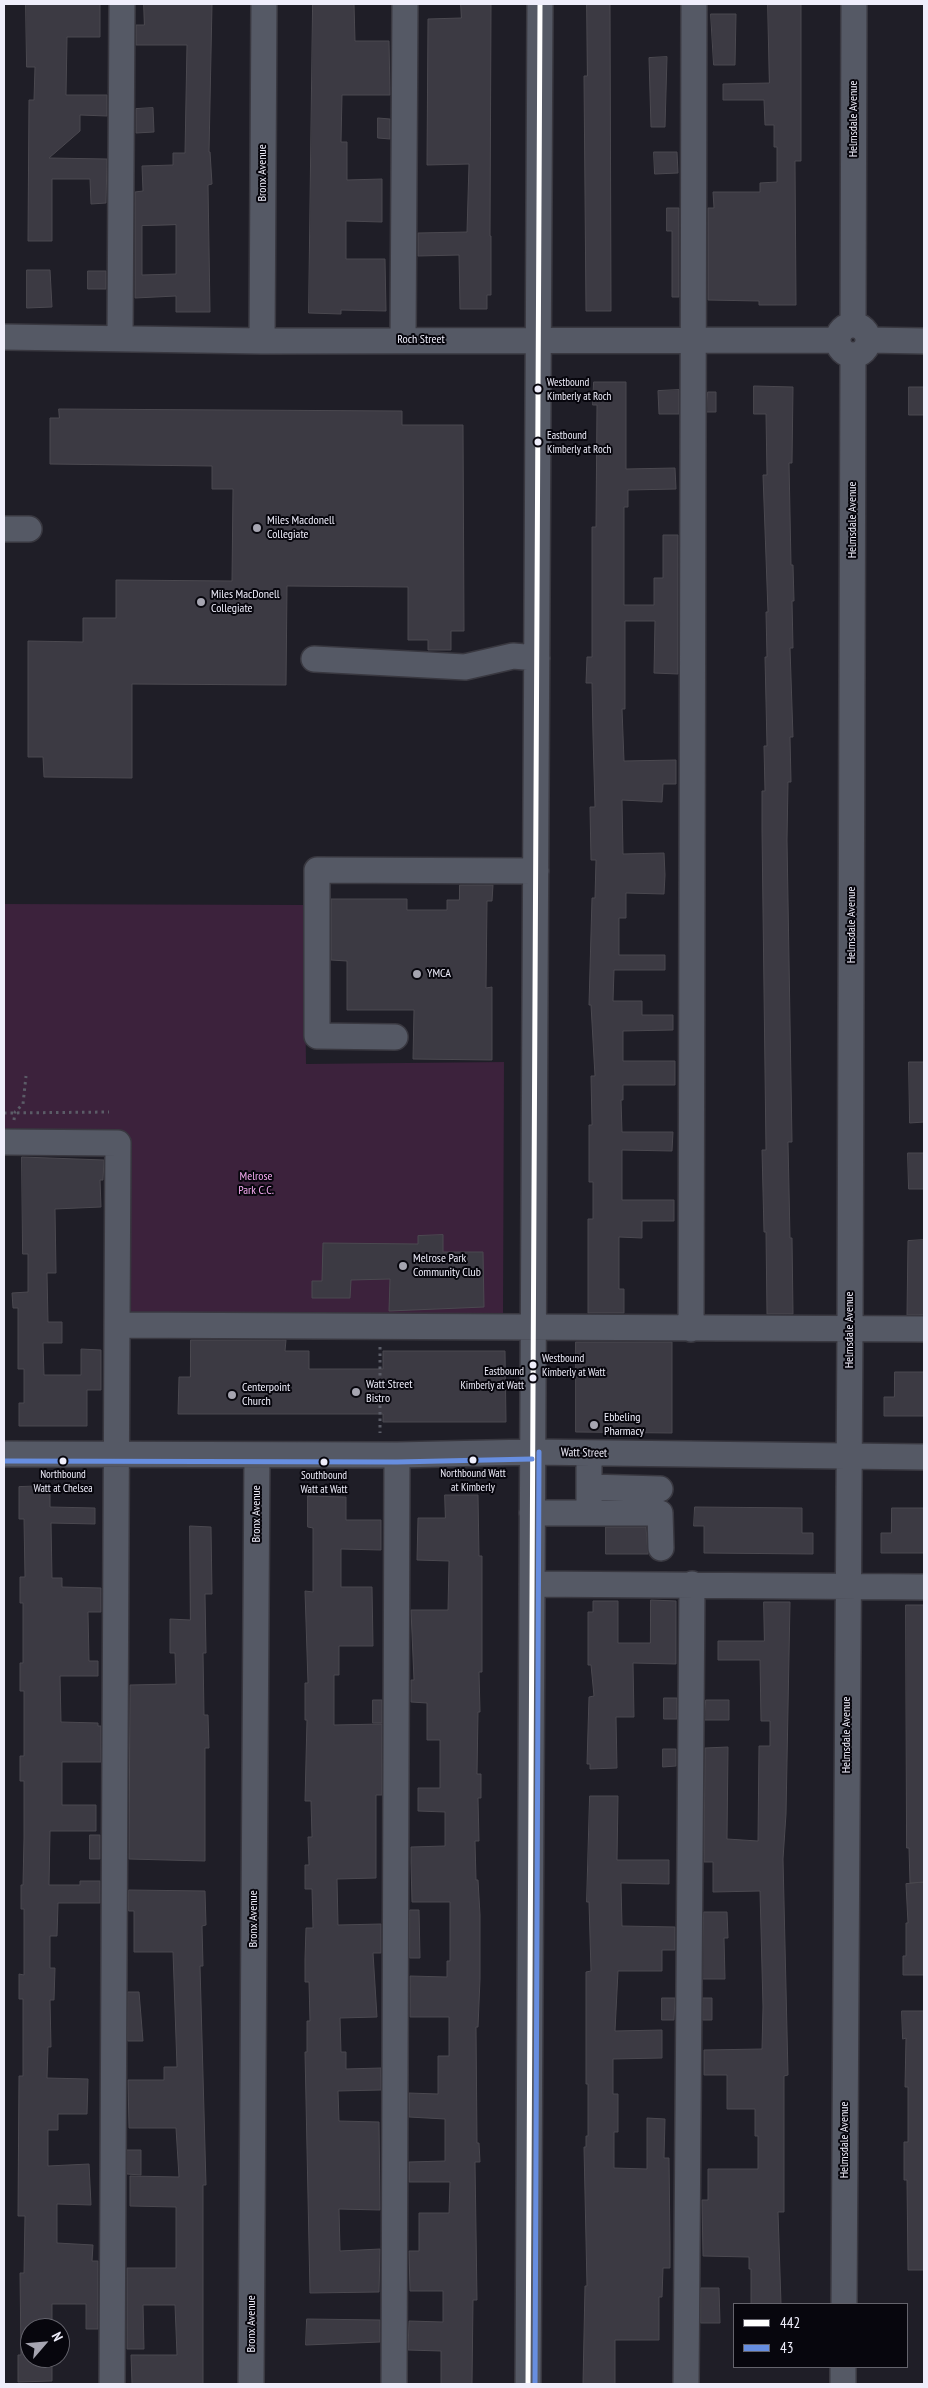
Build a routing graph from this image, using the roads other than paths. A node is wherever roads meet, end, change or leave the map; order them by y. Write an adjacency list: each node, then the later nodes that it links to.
1 (122, 4): 8 (street)
2 (264, 4): 13 (street, Bronx Avenue)
3 (405, 4): 9 (street)
4 (540, 4): 10 (street)
5 (694, 4): 11 (street)
6 (854, 4): 12 (street, Helmsdale Avenue)
7 (4, 337): 8 (street, Roch Street)
8 (120, 339): 13 (street, Roch Street)
9 (403, 340): 10 (street, Roch Street); 13 (street, Roch Street)
10 (539, 340): 11 (street, Roch Street); 17 (street)
11 (695, 340): 12 (street, Roch Street); 25 (street)
12 (853, 340): 14 (street, Roch Street); 24 (street, Helmsdale Avenue)
13 (262, 341)
14 (924, 341)
15 (4, 529): 16 (street)
16 (29, 529)
17 (537, 658): 18 (street); 19 (street)
18 (314, 659)
19 (536, 871): 20 (street); 23 (street)
20 (395, 1036)
21 (9, 1132): 22 (street)
22 (117, 1324): 23 (street); 32 (street)
23 (533, 1327): 25 (street); 27 (street)
24 (850, 1328): 25 (street); 26 (street); 34 (street, Helmsdale Avenue)
25 (691, 1329)
26 (924, 1329)
27 (532, 1452): 28 (street, Watt Street); 33 (street, Watt Street); 38 (street)
28 (589, 1453): 31 (street, Watt Street); 36 (street)
29 (4, 1454): 32 (street, Watt Street)
30 (257, 1454): 32 (street, Watt Street); 33 (street, Watt Street); 49 (street, Bronx Avenue)
31 (659, 1454): 34 (street, Watt Street); 37 (street)
32 (116, 1455): 48 (street)
33 (397, 1455): 50 (street)
34 (850, 1456): 35 (street, Watt Street); 44 (street, Helmsdale Avenue)
35 (924, 1457)
36 (589, 1486): 37 (street); 39 (street)
37 (660, 1489): 40 (street)
38 (532, 1513): 39 (street); 42 (street)
39 (589, 1513): 40 (street)
40 (660, 1513): 41 (street)
41 (661, 1548)
42 (532, 1584): 43 (street); 51 (street)
43 (692, 1584): 44 (street); 52 (street)
44 (848, 1586): 45 (street); 46 (street, Helmsdale Avenue)
45 (924, 1587)
46 (844, 2303)
47 (843, 2368): 53 (street)
48 (112, 2384)
49 (251, 2384)
50 (394, 2384)
51 (528, 2384)
52 (686, 2384)
53 (843, 2384)

